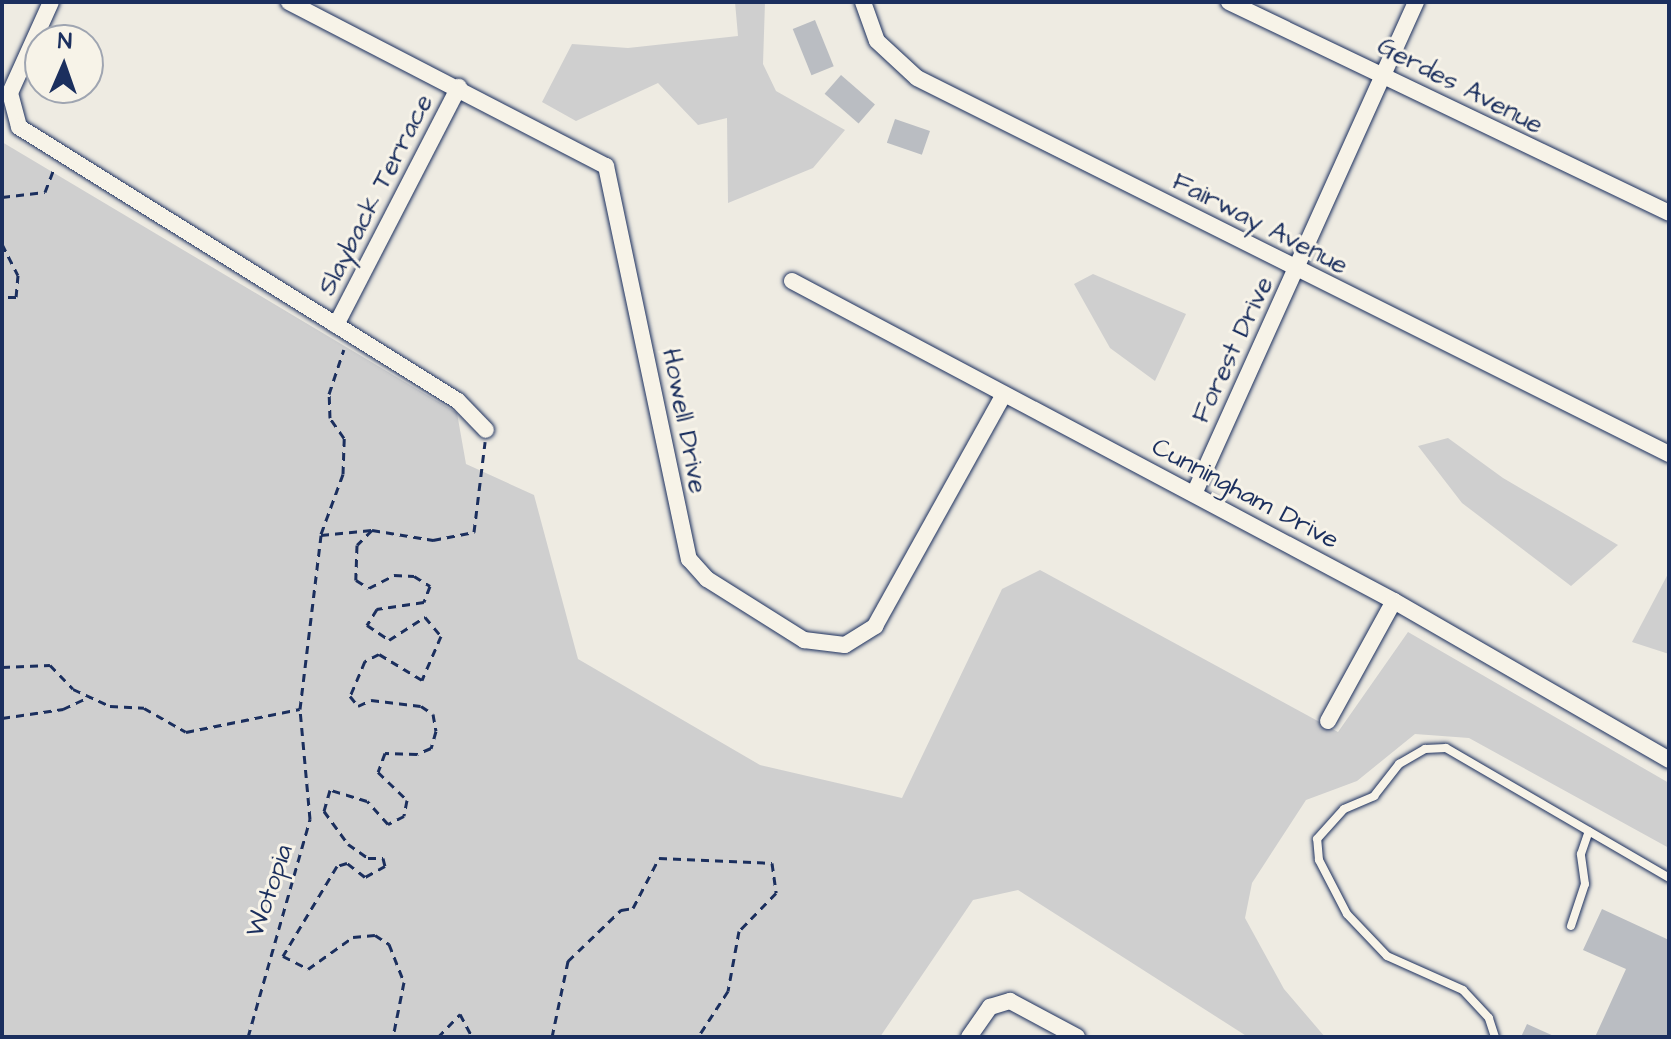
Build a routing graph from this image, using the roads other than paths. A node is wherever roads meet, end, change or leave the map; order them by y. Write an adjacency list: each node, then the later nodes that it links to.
1 (51, 2): 11 (street)
2 (291, 2): 7 (street, Howell Drive)
3 (863, 2): 9 (street, Fairway Avenue)
4 (1229, 2): 6 (street, Gerdes Avenue)
5 (1416, 2): 6 (street, Forest Drive)
6 (1383, 76): 8 (street, Gerdes Avenue); 9 (street, Forest Drive)
7 (459, 87): 11 (street, Slayback Terrace); 12 (street, Howell Drive)
8 (1669, 213)
9 (1296, 270): 14 (street, Fairway Avenue); 15 (street, Forest Drive)
10 (792, 281): 12 (street, Cunningham Drive)
11 (343, 330): 13 (street)
12 (1004, 394): 15 (street, Cunningham Drive)
13 (486, 430)
14 (1669, 454)
15 (1194, 494): 16 (street, Cunningham Drive)
16 (1394, 601): 17 (street); 18 (street, Cunningham Drive)
17 (1328, 721)
18 (1669, 760)
19 (1589, 831): 20 (lane); 21 (lane); 24 (lane)
20 (1669, 878)
21 (1571, 926)
22 (969, 1037): 23 (street)
23 (1077, 1037)
24 (1495, 1037)

